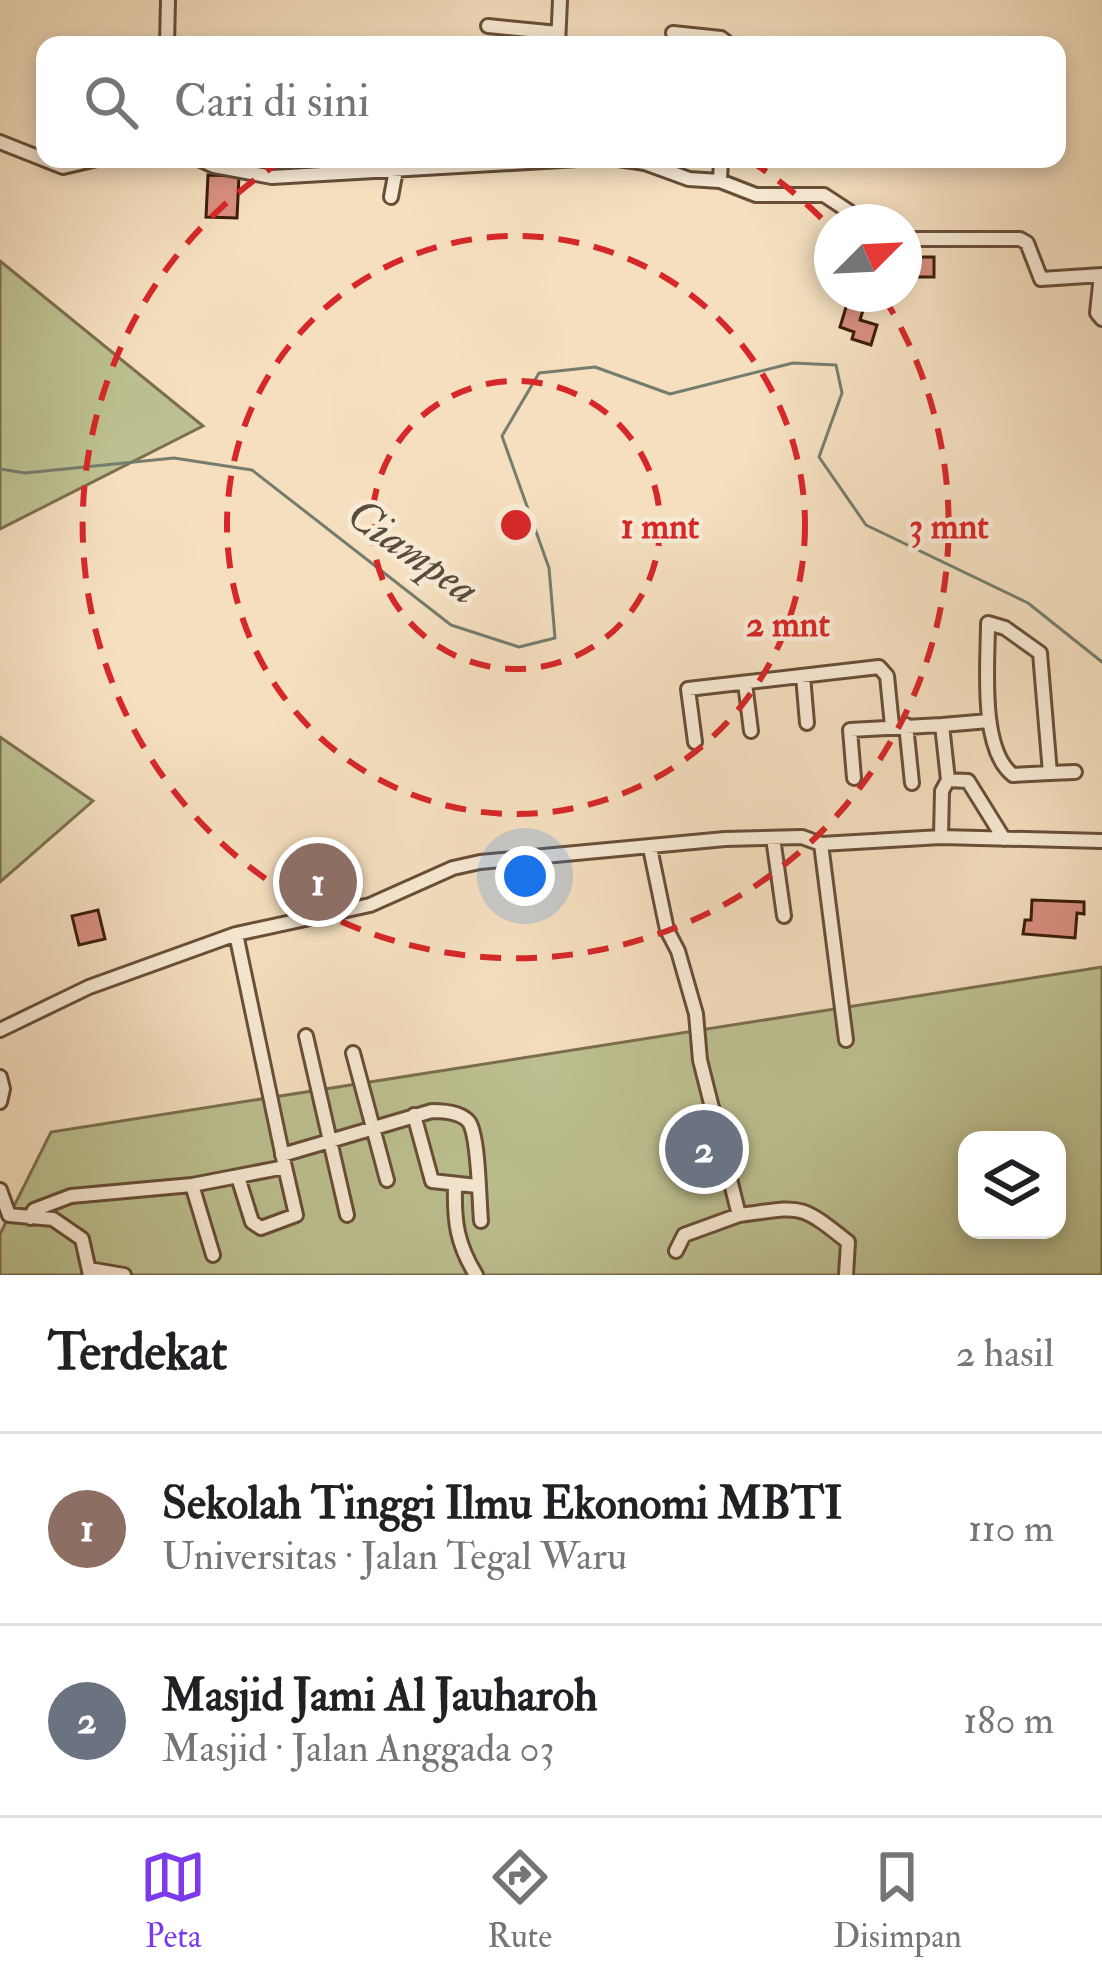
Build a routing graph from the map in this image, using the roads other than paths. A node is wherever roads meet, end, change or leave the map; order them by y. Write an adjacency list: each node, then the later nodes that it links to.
1 (168, 0): 5 (street)
2 (560, 0): 7 (street)
3 (488, 26): 6 (street)
4 (673, 33): 8 (street)
5 (167, 36)
6 (542, 36)
7 (558, 36)
8 (702, 36)
9 (0, 142): 10 (street)
10 (36, 156)
11 (237, 168): 15 (street)
12 (427, 168): 15 (street)
13 (659, 168): 16 (street)
14 (721, 168): 16 (street)
15 (396, 170): 17 (street)
16 (720, 181): 18 (street)
17 (391, 197)
18 (838, 204)
19 (922, 239): 20 (street)
20 (1101, 275): 21 (street)
21 (1102, 319)
22 (803, 676): 23 (street); 25 (street); 27 (street)
23 (745, 682): 28 (street); 29 (street)
24 (989, 722): 26 (street); 31 (street); 31 (street)
25 (807, 724)
26 (942, 724): 27 (street); 33 (street)
27 (899, 726): 32 (street); 34 (street)
28 (751, 731)
29 (695, 742)
30 (1076, 772): 31 (street)
31 (1050, 773)
32 (854, 778)
33 (948, 780): 35 (street); 37 (street)
34 (912, 783)
35 (941, 837): 37 (street); 39 (street)
36 (773, 838): 39 (street); 40 (street); 41 (street)
37 (1004, 839): 38 (street)
38 (1102, 841)
39 (821, 844): 45 (street)
40 (650, 848): 42 (street); 60 (street)
41 (784, 916)
42 (236, 934): 43 (street); 52 (street)
43 (0, 1030)
44 (306, 1036): 51 (street)
45 (846, 1040)
46 (353, 1053): 50 (street)
47 (0, 1077): 48 (street)
48 (0, 1102)
49 (414, 1115): 50 (street); 56 (street); 57 (street)
50 (373, 1126): 51 (street); 54 (street)
51 (329, 1141): 52 (street); 59 (street)
52 (284, 1161): 53 (street); 53 (street)
53 (238, 1177): 55 (street)
54 (387, 1180)
55 (192, 1185): 61 (street); 64 (street)
56 (455, 1186): 57 (street); 67 (street)
57 (477, 1186): 62 (street)
58 (0, 1190): 61 (street)
59 (347, 1215)
60 (740, 1216): 63 (street); 68 (street)
61 (30, 1217): 65 (street)
62 (481, 1221)
63 (676, 1251)
64 (213, 1255)
65 (90, 1272): 66 (street)
66 (124, 1275)
67 (476, 1275)
68 (846, 1275)

